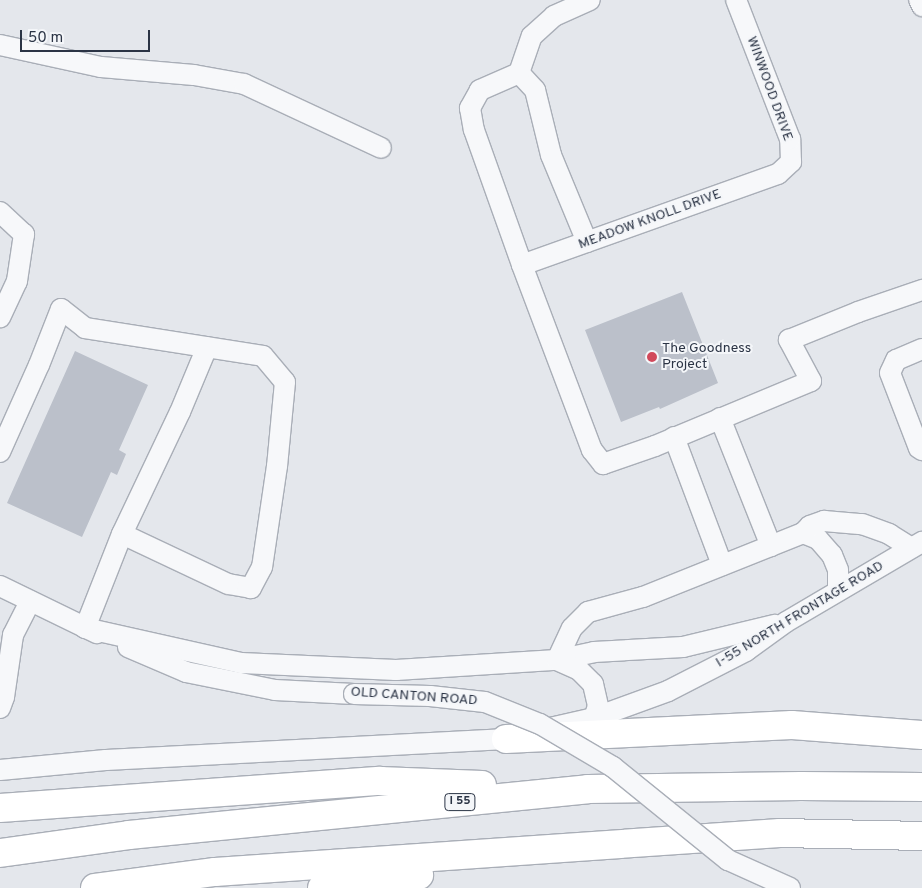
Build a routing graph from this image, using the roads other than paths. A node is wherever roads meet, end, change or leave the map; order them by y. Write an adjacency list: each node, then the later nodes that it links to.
1 (590, 0): 6 (street)
2 (736, 0): 8 (street, WINWOOD DRIVE)
3 (919, 0): 4 (street)
4 (922, 6)
5 (0, 45): 7 (street)
6 (519, 74): 10 (street); 11 (street)
7 (381, 148)
8 (778, 174): 10 (street, MEADOW KNOLL DRIVE)
9 (0, 212): 13 (street)
10 (588, 242): 11 (street, MEADOW KNOLL DRIVE)
11 (522, 265): 17 (street)
12 (922, 290): 16 (street)
13 (0, 317)
14 (207, 346): 19 (street); 21 (street); 21 (street)
15 (922, 350): 18 (street)
16 (720, 418): 17 (street); 23 (street)
17 (674, 437): 24 (street)
18 (922, 450)
19 (0, 452)
20 (804, 533): 22 (street); 23 (street); 25 (street)
21 (122, 534): 29 (street)
22 (917, 545): 25 (street, I-55 NORTH FRONTAGE ROAD)
23 (770, 546): 24 (street)
24 (722, 565): 31 (street)
25 (838, 591): 28 (street, I-55 NORTH FRONTAGE ROAD)
26 (2, 593): 27 (street, OLD CANTON ROAD)
27 (30, 601): 29 (street, OLD CANTON ROAD); 30 (street)
28 (786, 622): 31 (street, OLD CANTON ROAD); 33 (street, I-55 NORTH FRONTAGE ROAD)
29 (85, 628): 31 (street, OLD CANTON ROAD); 45 (street, OLD CANTON ROAD, bridge)
30 (6, 632): 32 (street)
31 (557, 660): 33 (street, OLD CANTON ROAD)
32 (0, 708)
33 (594, 718): 35 (street, I-55 NORTH FRONTAGE ROAD)
34 (922, 736): 35 (highway)
35 (506, 739): 36 (street, I-55 NORTH FRONTAGE ROAD)
36 (0, 770)
37 (922, 787): 38 (highway, I 55)
38 (588, 789): 39 (highway); 42 (highway, I 55)
39 (0, 808)
40 (922, 836): 41 (highway)
41 (657, 842): 43 (highway); 44 (highway)
42 (0, 853)
43 (95, 888)
44 (322, 888)
45 (790, 888)

